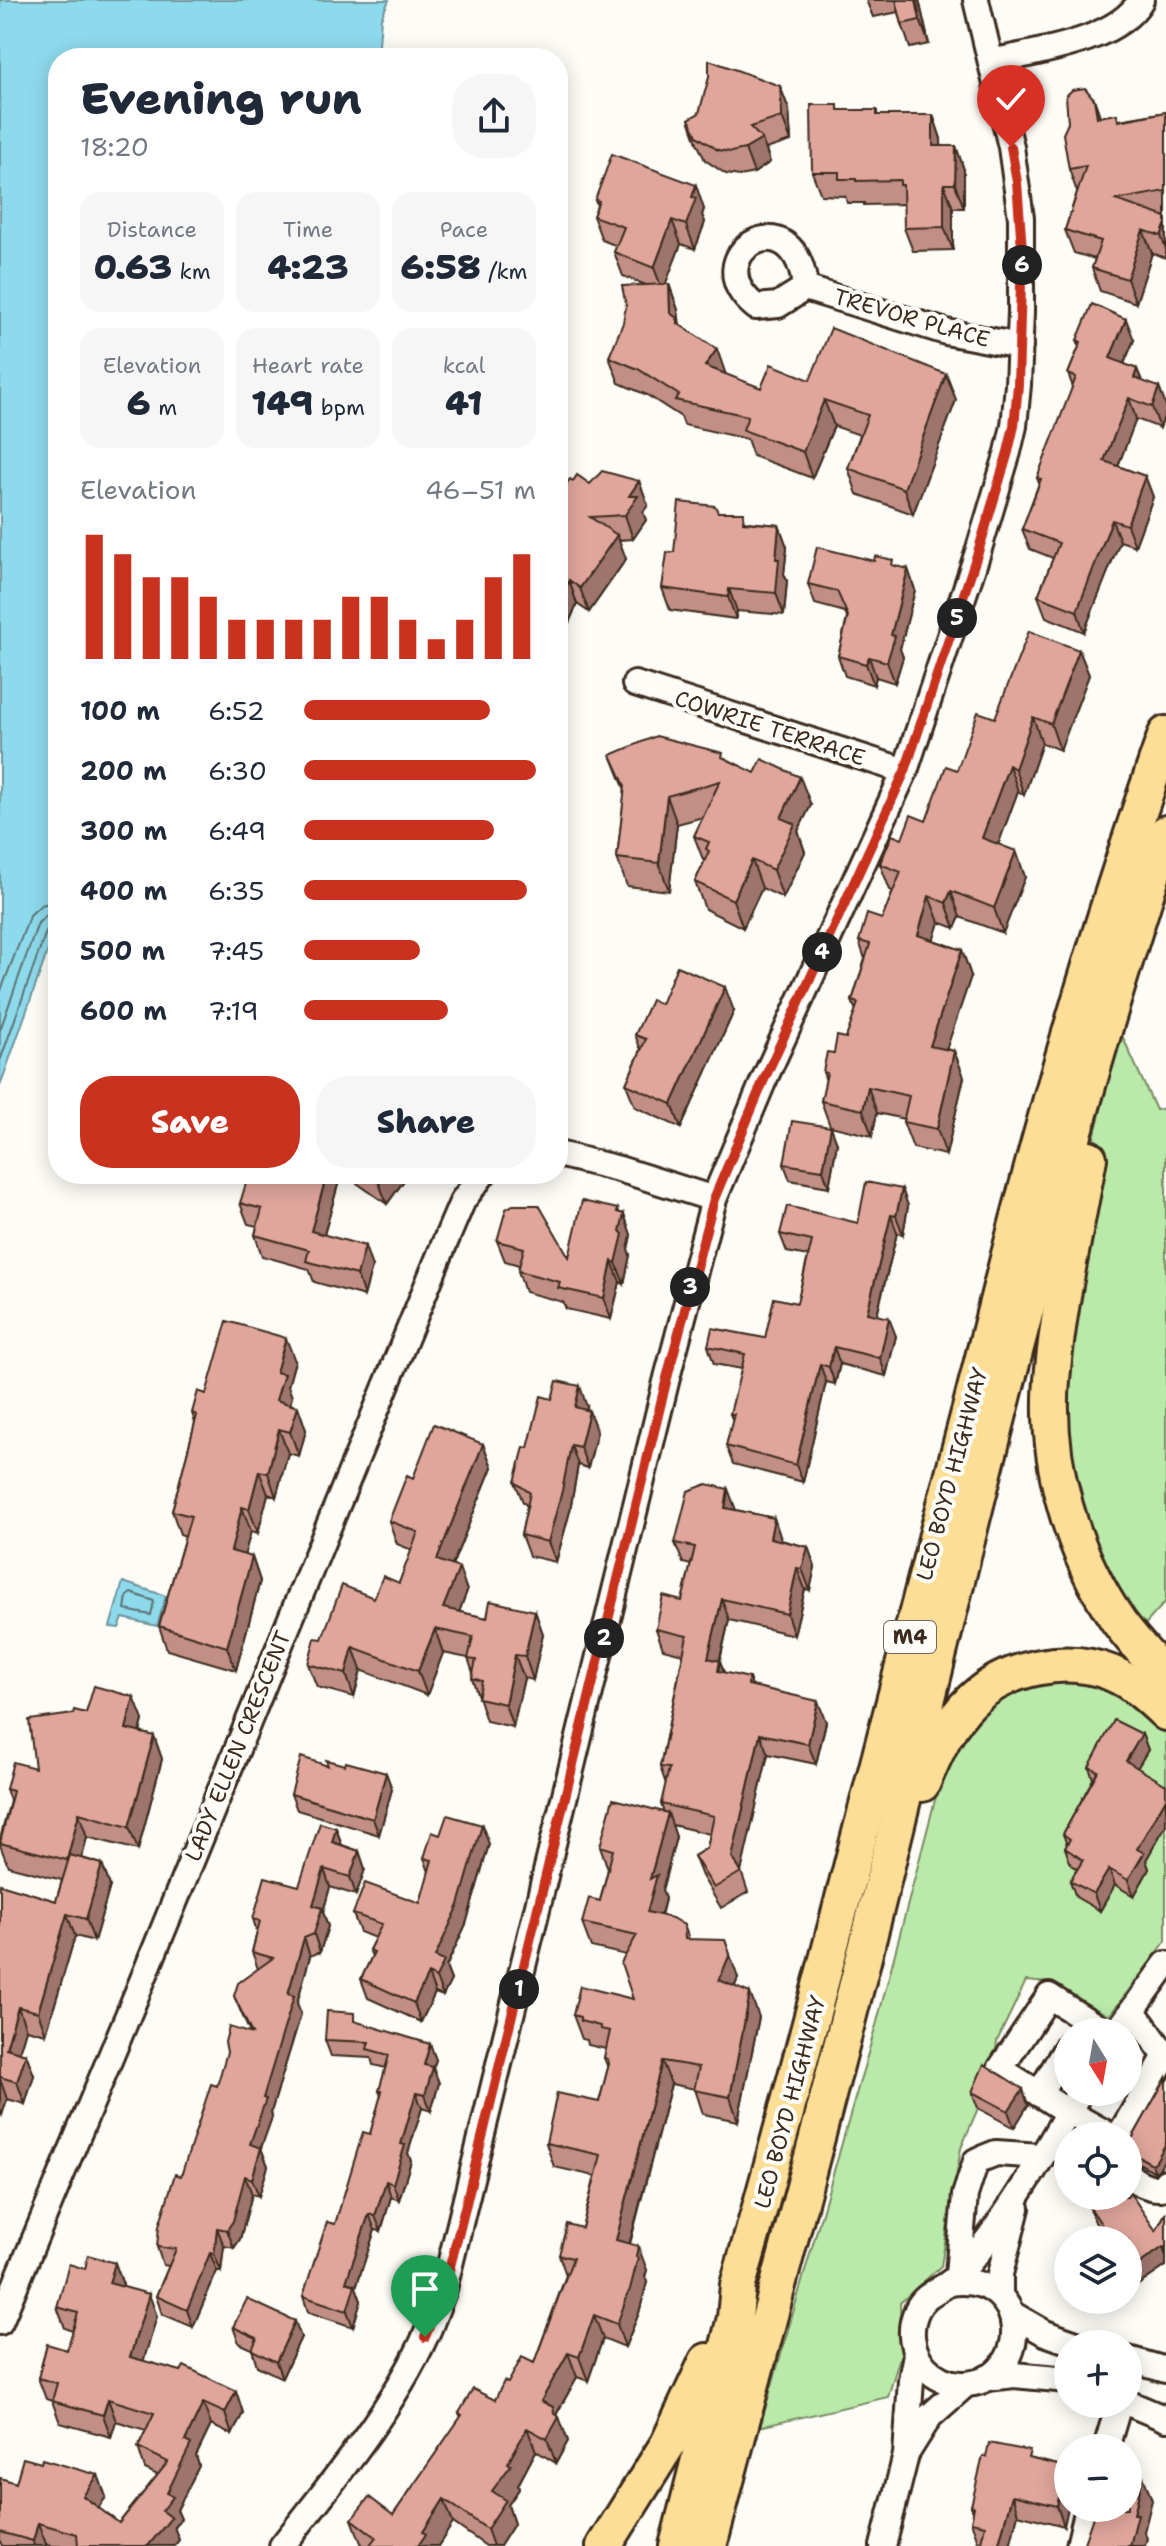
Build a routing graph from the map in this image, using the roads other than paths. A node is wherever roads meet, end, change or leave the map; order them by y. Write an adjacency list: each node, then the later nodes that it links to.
1 (976, 0): 3 (street)
2 (1141, 0): 3 (street)
3 (991, 62): 5 (street)
4 (805, 288): 5 (street, TREVOR PLACE)
5 (1020, 346): 8 (street)
6 (635, 684): 8 (street, COWRIE TERRACE)
7 (1166, 734): 33 (highway, LEO BOYD HIGHWAY / M4)
8 (905, 771): 13 (street)
9 (1166, 833): 10 (highway, LEO BOYD HIGHWAY / M4)
10 (1093, 1070): 14 (highway); 16 (highway, LEO BOYD HIGHWAY / M4)
11 (568, 1156): 13 (street)
12 (475, 1184): 35 (street, LADY ELLEN CRESCENT)
13 (714, 1199): 46 (street)
14 (1166, 1677)
15 (1166, 1713): 16 (highway)
16 (887, 1864): 49 (highway, LEO BOYD HIGHWAY / M4)
17 (1166, 1964): 18 (street)
18 (1132, 2010): 20 (street); 27 (street)
19 (1074, 2018): 22 (street)
20 (1127, 2018)
21 (1054, 2069): 22 (street)
22 (1039, 2094): 23 (street)
23 (1054, 2097)
24 (1072, 2106): 28 (street)
25 (1078, 2106): 26 (street)
26 (1096, 2122)
27 (1127, 2122)
28 (1041, 2156): 30 (street); 32 (street)
29 (1166, 2182): 31 (street)
30 (1025, 2183): 32 (street); 34 (street)
31 (1142, 2183)
32 (953, 2279): 34 (street); 37 (street)
33 (738, 2285): 47 (highway); 48 (highway, LEO BOYD HIGHWAY / M4)
34 (1006, 2305): 36 (street); 41 (street)
35 (0, 2322)
36 (1054, 2336)
37 (916, 2354): 41 (street); 44 (street)
38 (1142, 2363): 39 (street)
39 (1166, 2370)
40 (1054, 2379): 41 (street)
41 (977, 2381): 44 (street)
42 (1142, 2409): 43 (street)
43 (1166, 2419)
44 (906, 2455): 50 (street)
45 (1085, 2522): 51 (street)
46 (282, 2546)
47 (604, 2546)
48 (677, 2546)
49 (709, 2546)
50 (883, 2546)
51 (1079, 2546)

